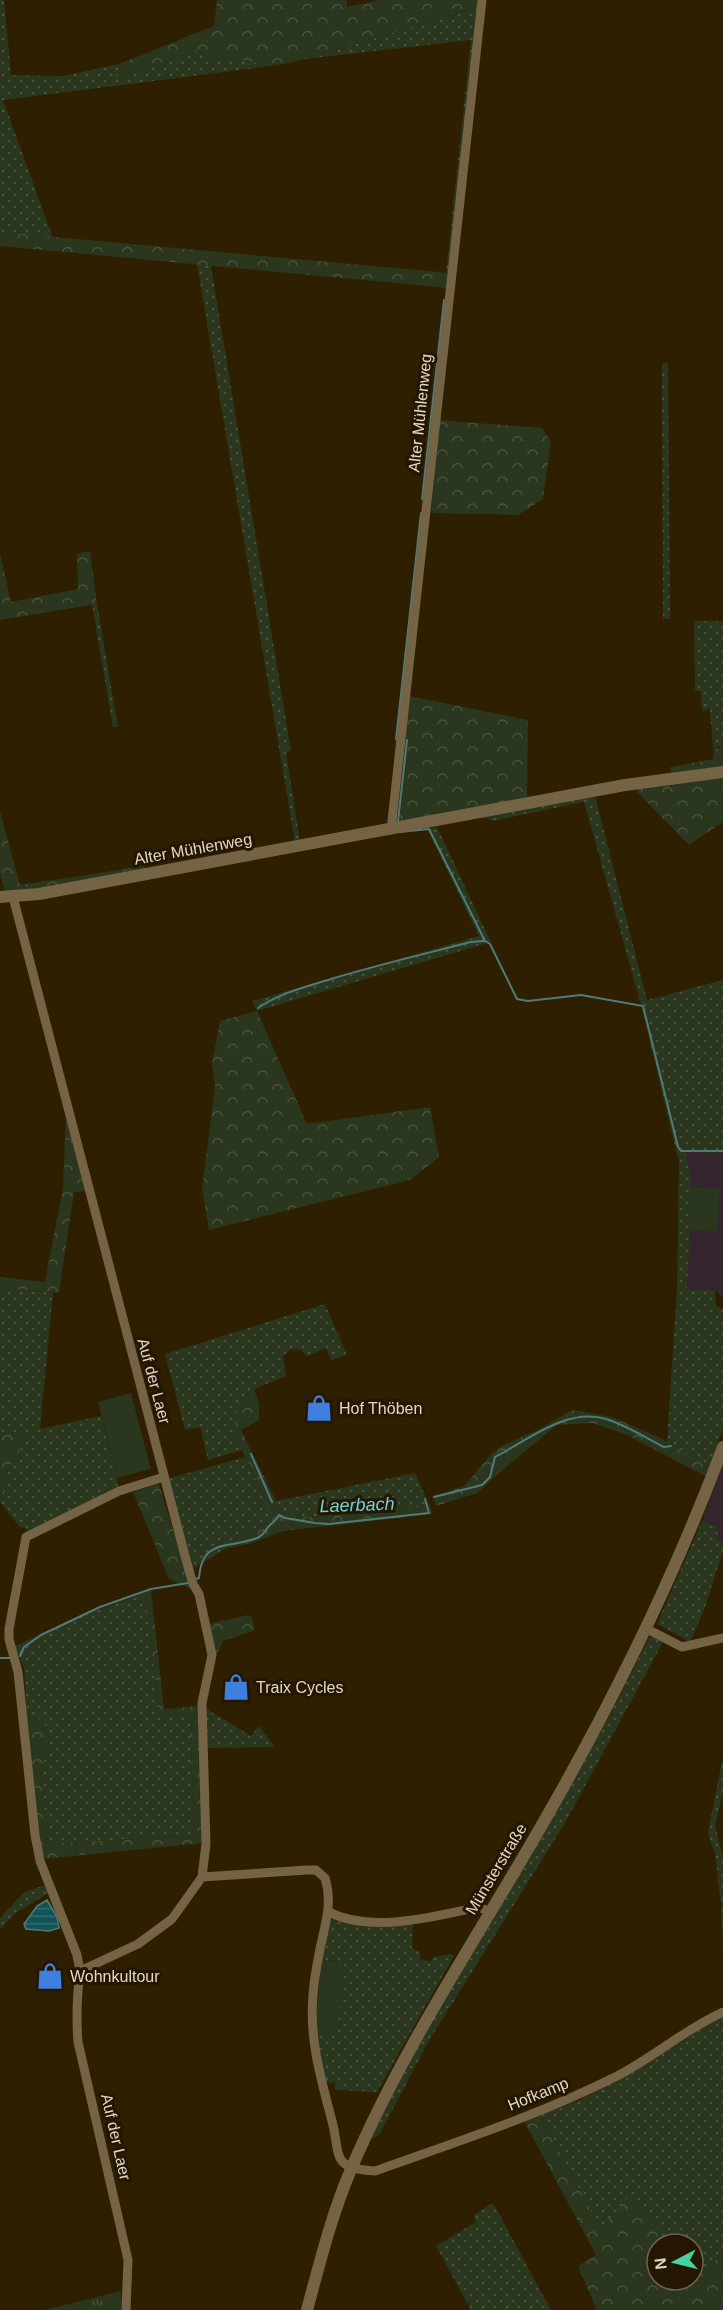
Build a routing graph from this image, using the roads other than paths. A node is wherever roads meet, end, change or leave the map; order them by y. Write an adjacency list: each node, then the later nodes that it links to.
1 (482, 0): 3 (street, Alter Mühlenweg)
2 (723, 772): 3 (main road, Alter Mühlenweg)
3 (391, 830): 4 (main road, Alter Mühlenweg)
4 (6, 897): 6 (street, Auf der Laer)
5 (723, 1447): 7 (main road, Münsterstraße)
6 (164, 1477): 9 (street, Auf der Laer); 12 (street, Auf der Laer)
7 (647, 1629): 8 (street); 11 (main road, Münsterstraße)
8 (723, 1638)
9 (202, 1877): 10 (street); 12 (street, Auf der Laer)
10 (329, 1912): 11 (street); 14 (street)
11 (490, 1912): 14 (main road, Münsterstraße)
12 (80, 1971): 15 (street, Auf der Laer)
13 (723, 2012): 14 (street, Hofkamp)
14 (351, 2169): 16 (main road, Münsterstraße)
15 (126, 2310)
16 (307, 2310)

